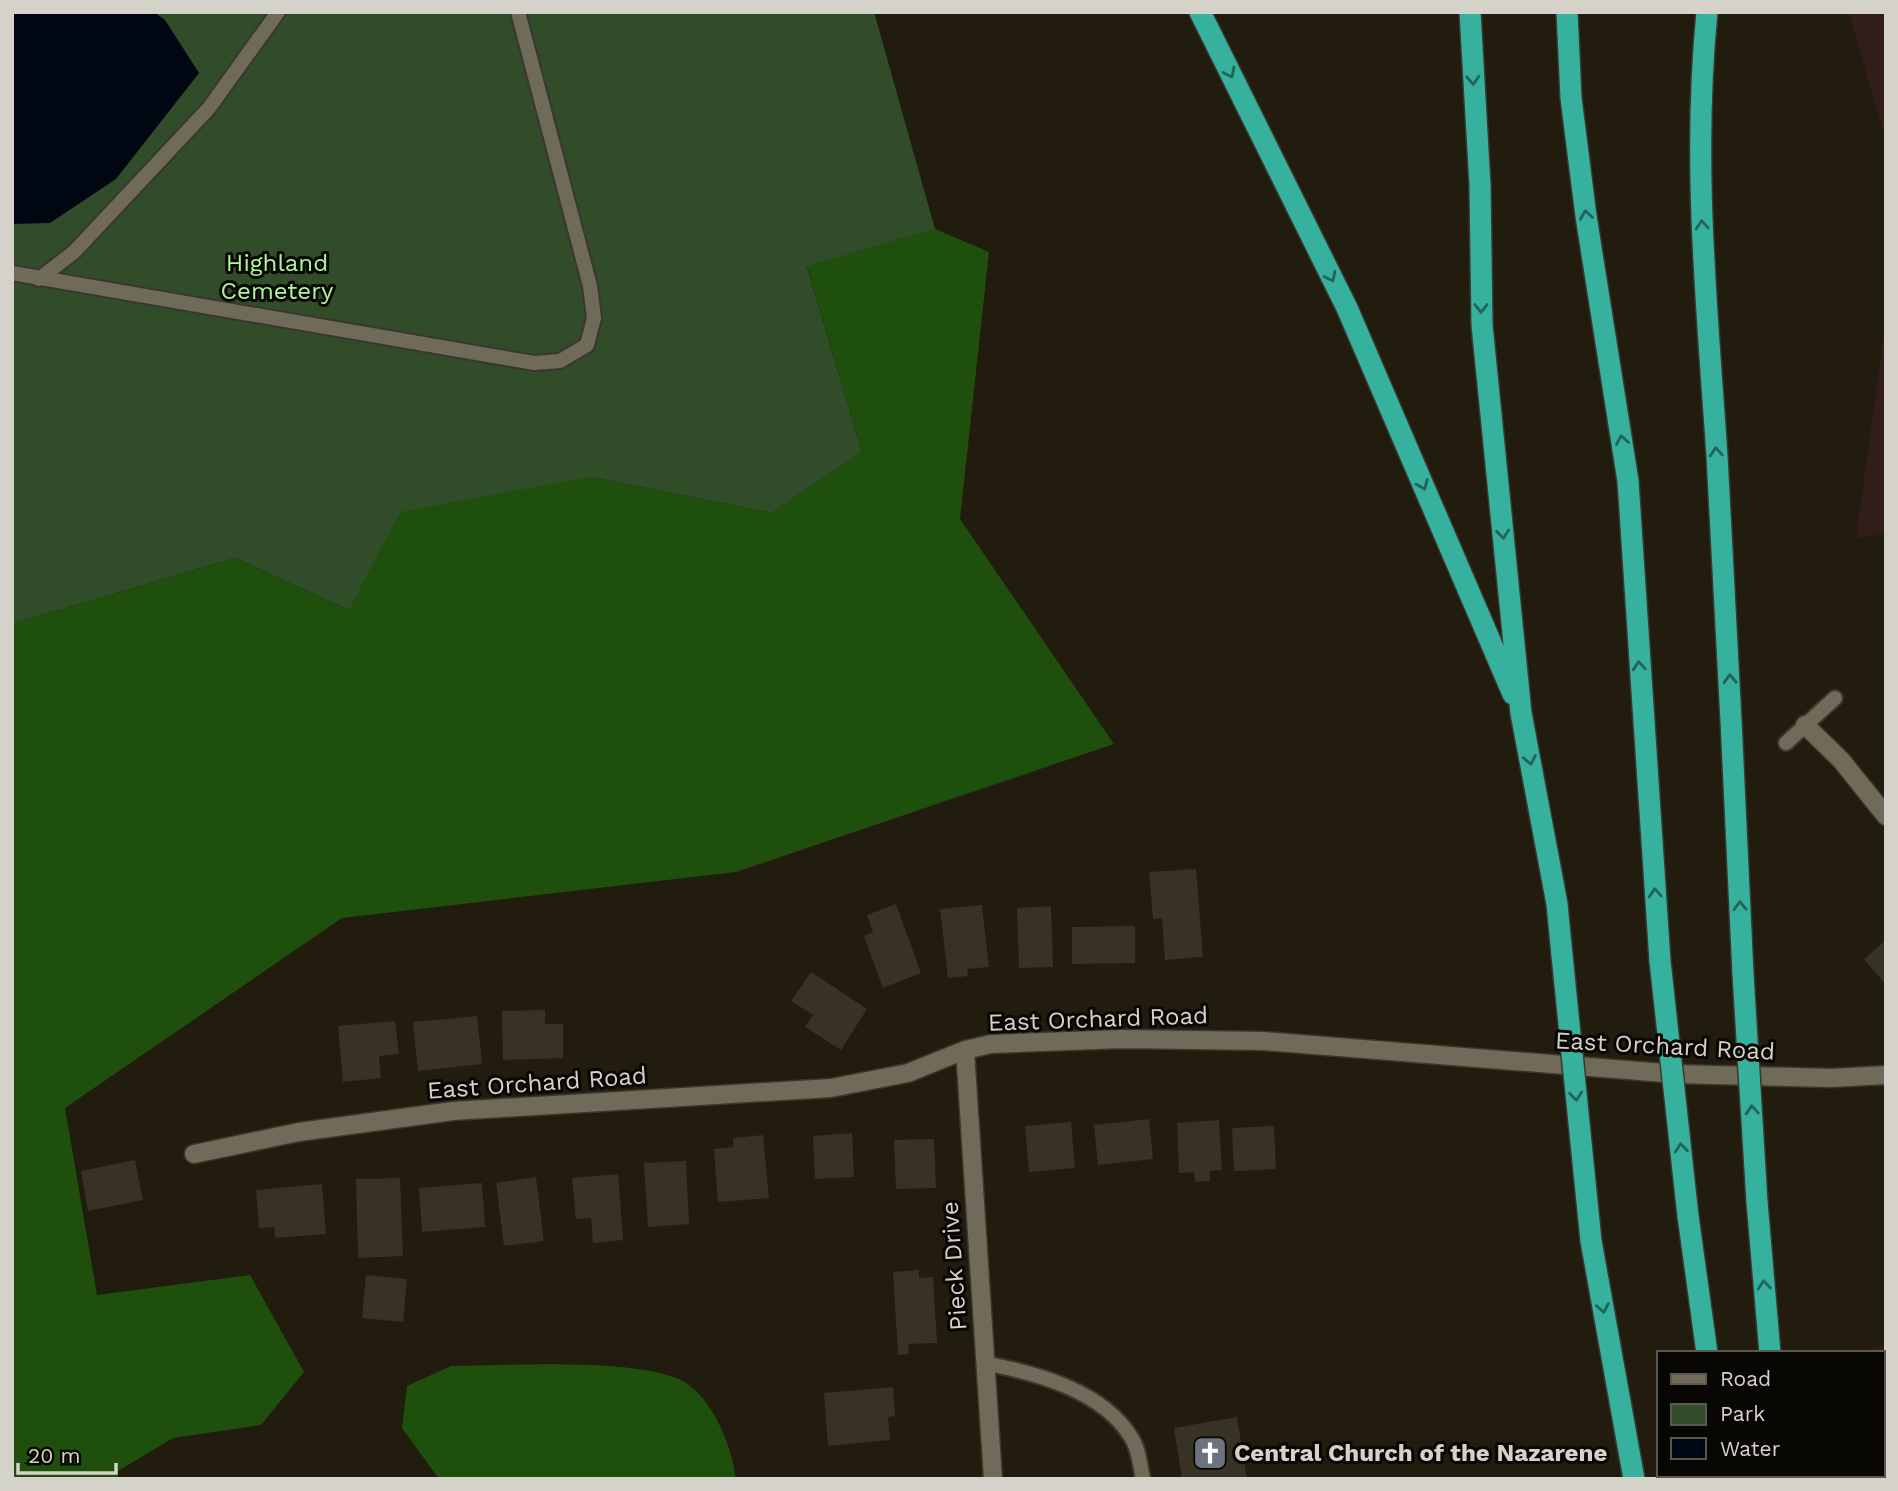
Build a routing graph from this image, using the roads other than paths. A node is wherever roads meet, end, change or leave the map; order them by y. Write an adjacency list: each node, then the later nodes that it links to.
1 (278, 12): 8 (lane)
2 (518, 12): 8 (lane)
3 (1200, 12): 10 (highway, one-way to 10)
4 (1470, 12): 10 (highway, one-way to 10)
5 (1567, 12): 17 (highway, one-way to 5, bridge)
6 (1707, 12): 18 (highway, one-way to 6, bridge)
7 (12, 273): 8 (lane)
8 (39, 279)
9 (1835, 698): 11 (lane)
10 (1521, 713): 22 (highway, one-way to 22, bridge)
11 (1805, 725): 12 (lane); 13 (street)
12 (1786, 743)
13 (1886, 816)
14 (965, 1050): 15 (street, East Orchard Road); 16 (street, East Orchard Road); 19 (street, Pieck Drive)
15 (1886, 1075)
16 (194, 1154)
17 (1707, 1351)
18 (1770, 1351)
19 (984, 1363): 20 (street, Pieck Drive); 21 (lane)
20 (993, 1479)
21 (1143, 1479)
22 (1634, 1479)

